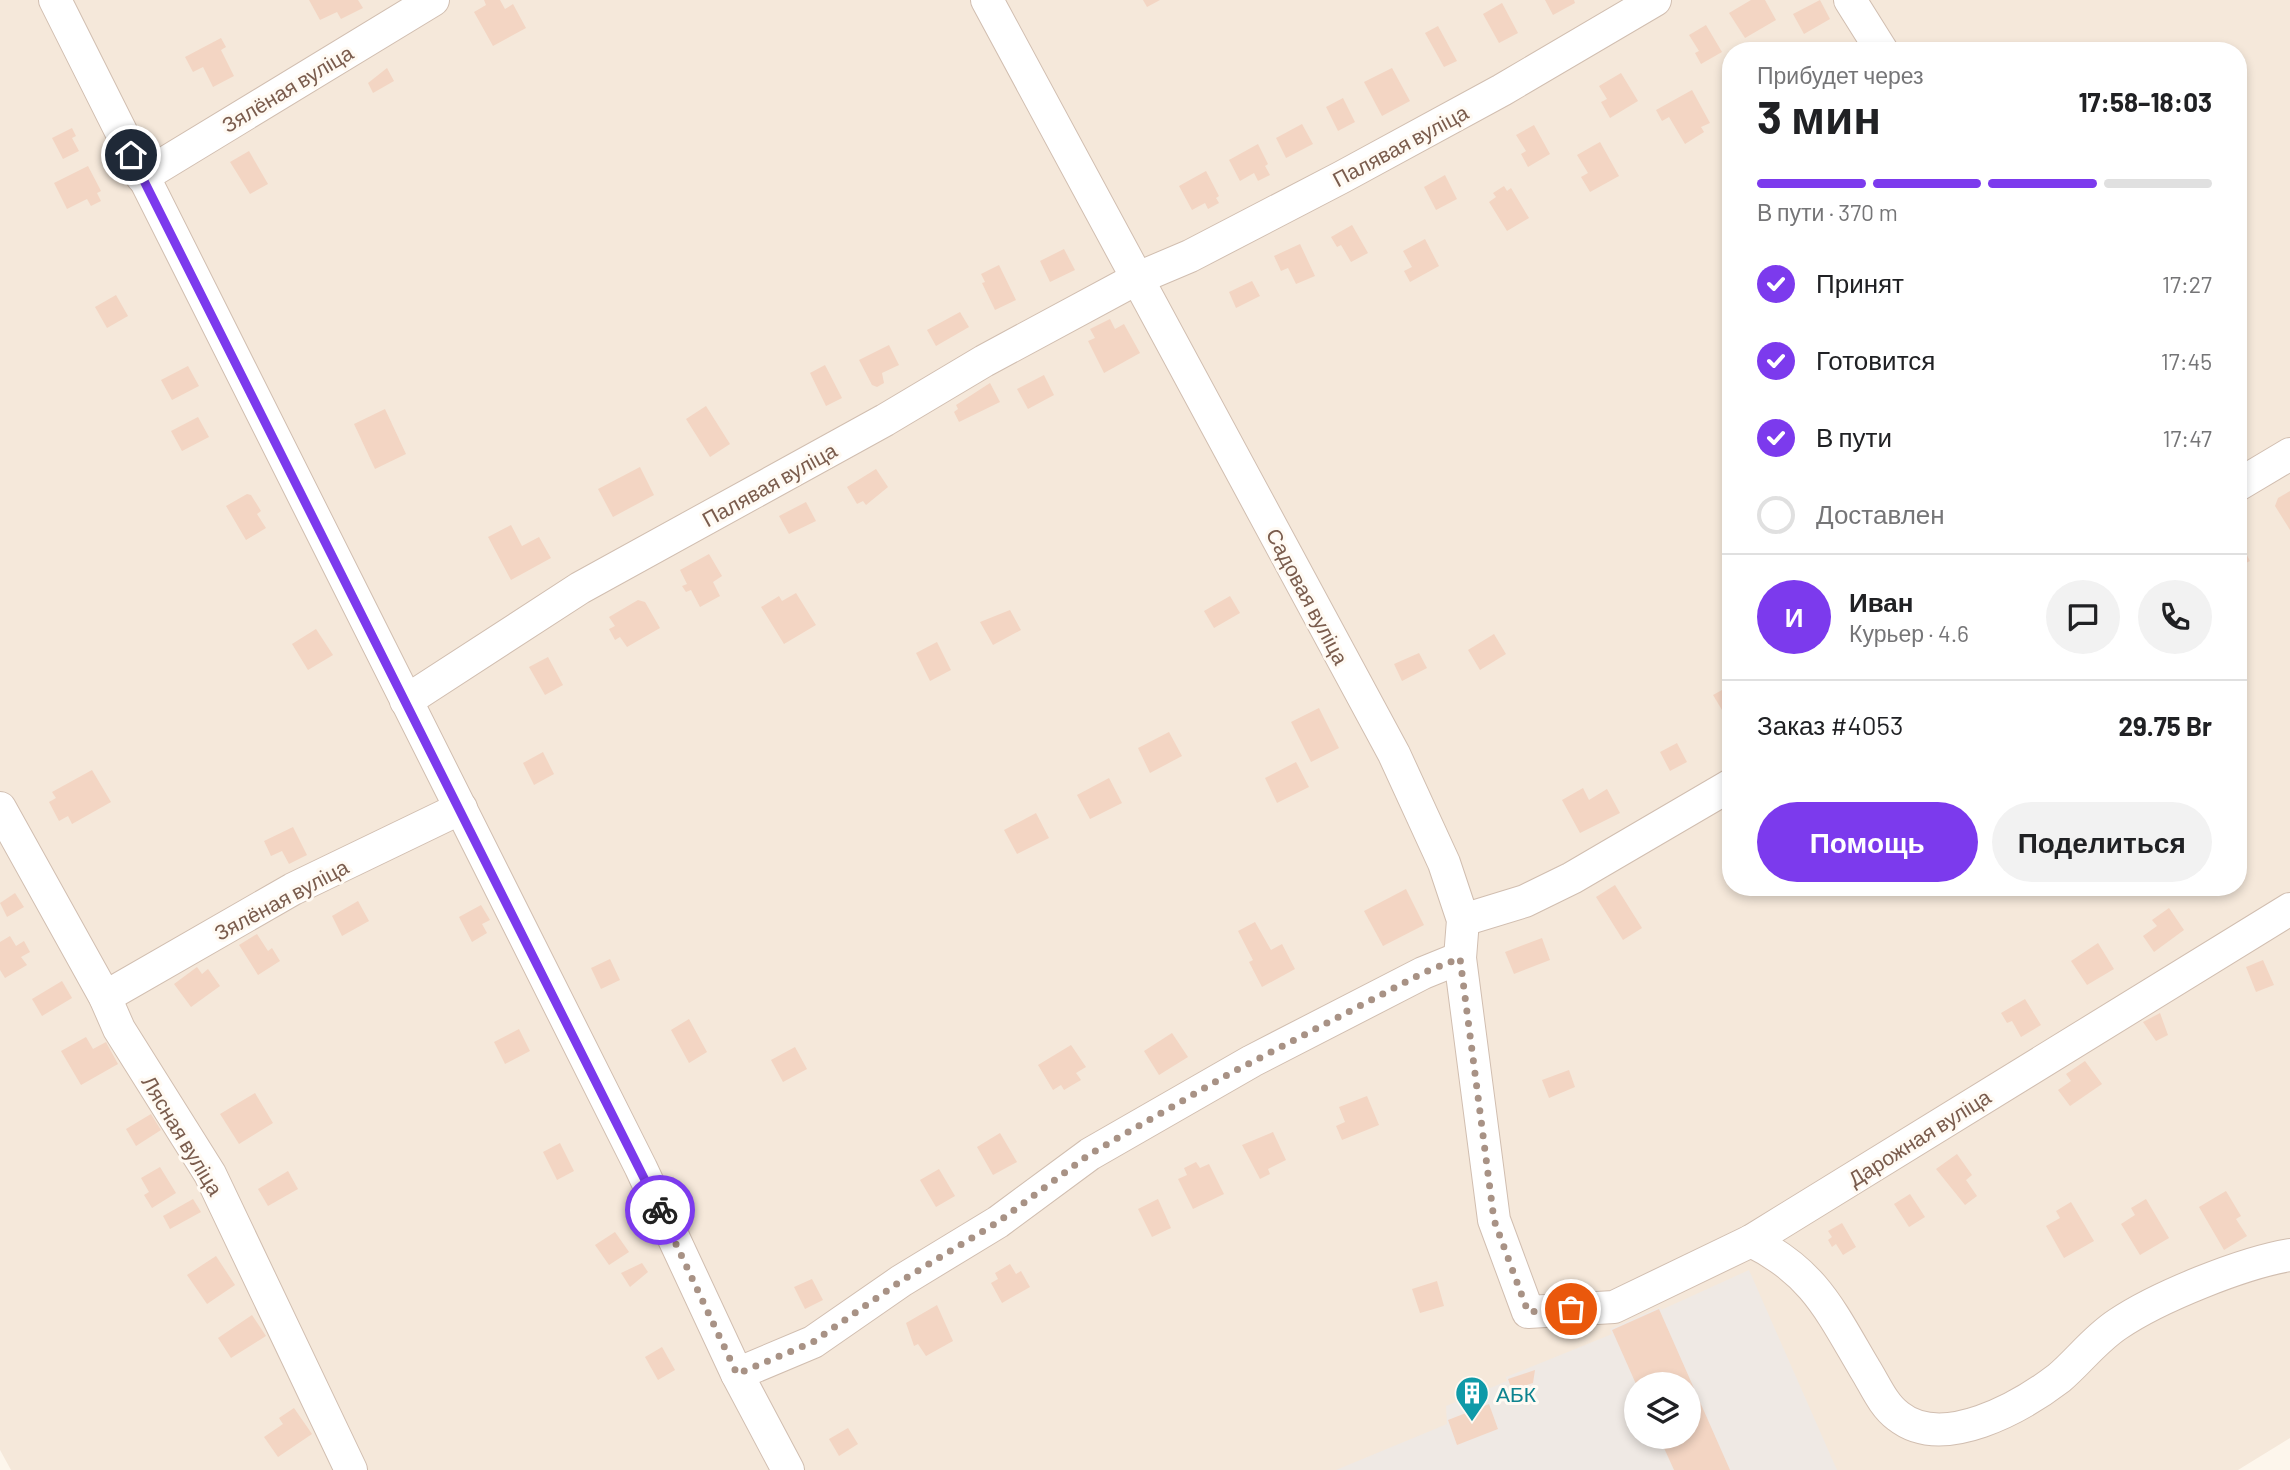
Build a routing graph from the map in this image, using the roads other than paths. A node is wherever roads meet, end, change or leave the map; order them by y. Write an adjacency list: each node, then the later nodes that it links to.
1 (55, 0): 7 (street)
2 (433, 0): 7 (street, Зялёная вуліца)
3 (986, 0): 8 (street)
4 (1655, 0): 8 (street, Палявая вуліца)
5 (1850, 0): 6 (street)
6 (1876, 42)
7 (142, 177): 11 (street)
8 (1138, 278): 11 (street, Палявая вуліца); 16 (street, Садовая вуліца)
9 (2290, 454): 10 (street)
10 (2247, 480)
11 (406, 701): 14 (street)
12 (1722, 790): 16 (street)
13 (0, 807): 18 (street, Лясная вуліца)
14 (461, 808): 18 (street, Зялёная вуліца); 22 (street)
15 (2290, 909): 19 (street, Дарожная вуліца)
16 (1463, 920): 17 (street, Садовая вуліца)
17 (1460, 958): 21 (street, Садовая вуліца); 22 (street)
18 (105, 997): 23 (street, Лясная вуліца)
19 (1751, 1241): 20 (street); 21 (street, Дарожная вуліца)
20 (2290, 1255)
21 (1528, 1312)
22 (737, 1374): 24 (street)
23 (351, 1470)
24 (788, 1470)

